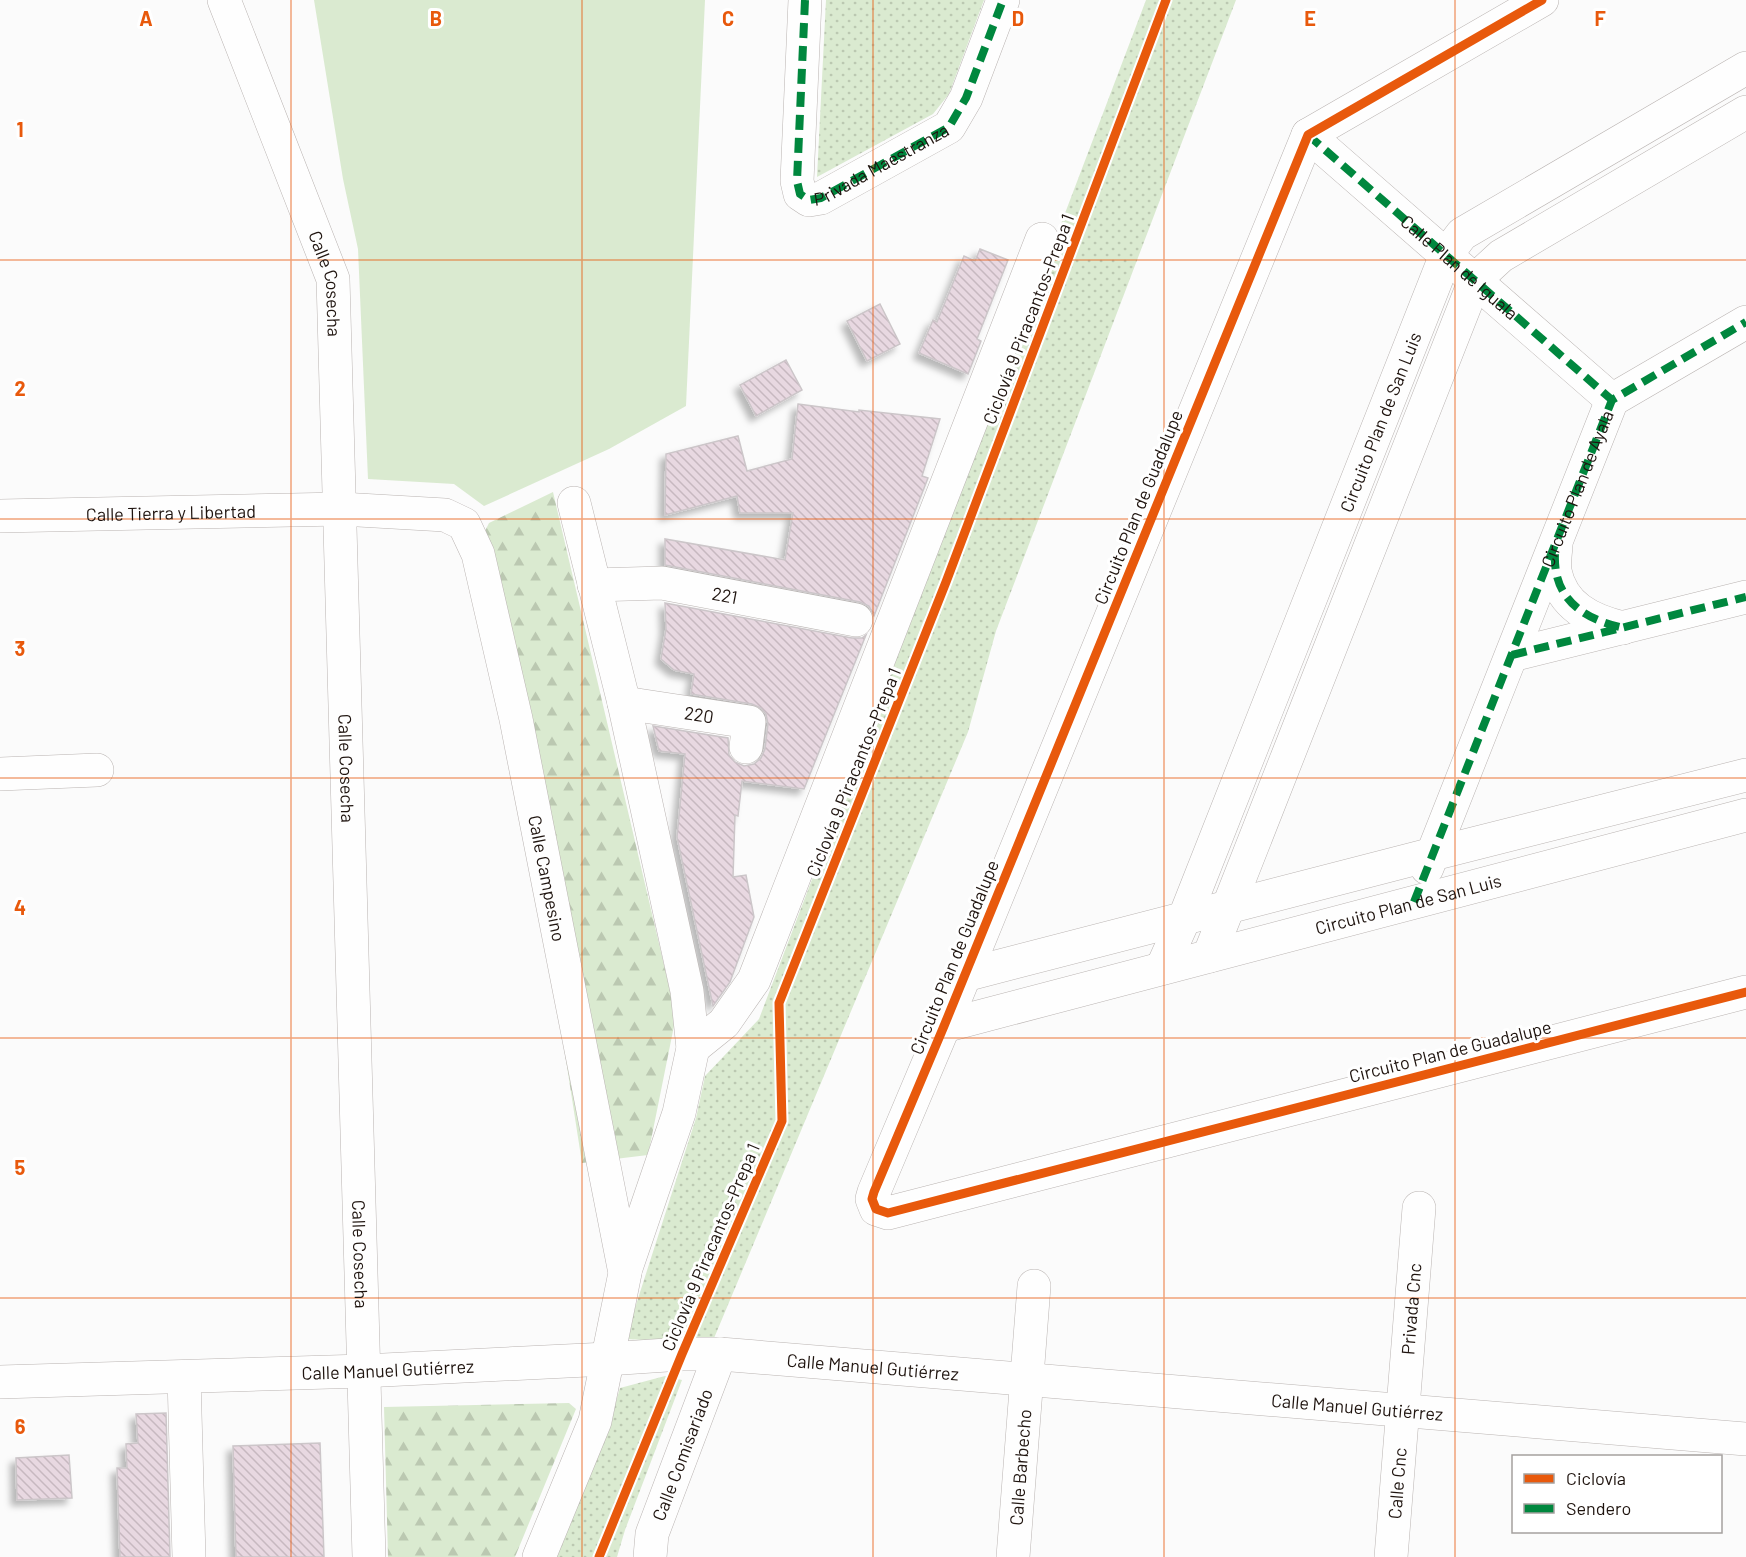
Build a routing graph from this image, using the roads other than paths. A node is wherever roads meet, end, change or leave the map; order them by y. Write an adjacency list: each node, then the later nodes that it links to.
1 (225, 0): 14 (street, Calle Cosecha)
2 (805, 0): 3 (street, Privada Maestranza)
3 (1003, 0)
4 (1542, 0): 7 (street)
5 (1746, 68): 9 (street, Circuito Plan de San Luis)
6 (1746, 112): 10 (street, Circuito Plan de San Luis)
7 (1308, 135): 9 (street, Calle Plan de Iguala); 34 (street, Circuito Plan de Guadalupe)
8 (1042, 238): 37 (street)
9 (1446, 255): 10 (street, Calle Plan de Iguala); 31 (street, Circuito Plan de San Luis)
10 (1475, 280): 12 (street, Calle Plan de Iguala); 30 (street, Circuito Plan de San Luis)
11 (1746, 322): 12 (street, Circuito Plan de Ayala)
12 (1612, 400): 16 (street, Circuito Plan de Ayala)
13 (574, 503): 17 (street)
14 (341, 509): 15 (street, Calle Tierra y Libertad); 39 (street, Calle Campesino); 43 (street, Calle Cosecha)
15 (0, 516)
16 (1556, 543): 20 (street); 21 (street, Circuito Plan de Ayala)
17 (594, 585): 19 (street, 221); 22 (street)
18 (1746, 597): 20 (street)
19 (856, 620)
20 (1623, 628): 21 (street)
21 (1512, 655): 28 (street, Circuito Plan de Ayala)
22 (624, 703): 23 (street, 220); 37 (street)
23 (746, 747)
24 (97, 770): 25 (street)
25 (0, 774)
26 (1746, 775): 28 (street)
27 (1746, 815): 29 (street, Circuito Plan de San Luis)
28 (1433, 854): 29 (street, Circuito Plan de Ayala); 30 (street)
29 (1414, 902): 32 (street, Circuito Plan de San Luis)
30 (1227, 908): 31 (street); 32 (street, Circuito Plan de San Luis)
31 (1184, 919): 33 (street, Circuito Plan de San Luis); 34 (street)
32 (1209, 956): 33 (street, Circuito Plan de San Luis)
33 (1162, 968): 36 (street, Circuito Plan de San Luis)
34 (965, 975): 36 (street, Circuito Plan de Guadalupe)
35 (1746, 992): 36 (street, Circuito Plan de Guadalupe)
36 (944, 1026)
37 (693, 1048): 39 (street)
38 (1419, 1208): 47 (street, Privada Cnc)
39 (625, 1273): 42 (street, Calle Campesino)
40 (1034, 1286): 45 (street, Calle Barbecho)
41 (720, 1354): 42 (street, Calle Manuel Gutiérrez); 45 (street, Calle Manuel Gutiérrez); 52 (street, Calle Comisariado)
42 (607, 1359): 43 (street, Calle Manuel Gutiérrez); 51 (street, Calle Campesino)
43 (363, 1371): 44 (street, Calle Manuel Gutiérrez); 50 (street, Calle Cosecha)
44 (184, 1377): 46 (street, Calle Manuel Gutiérrez); 49 (street)
45 (1028, 1379): 47 (street, Calle Manuel Gutiérrez); 53 (street, Calle Barbecho)
46 (0, 1382)
47 (1403, 1410): 48 (street, Calle Manuel Gutiérrez); 54 (street, Calle Cnc)
48 (1746, 1439)
49 (189, 1557)
50 (369, 1557)
51 (539, 1557)
52 (650, 1557)
53 (1013, 1557)
54 (1391, 1557)

